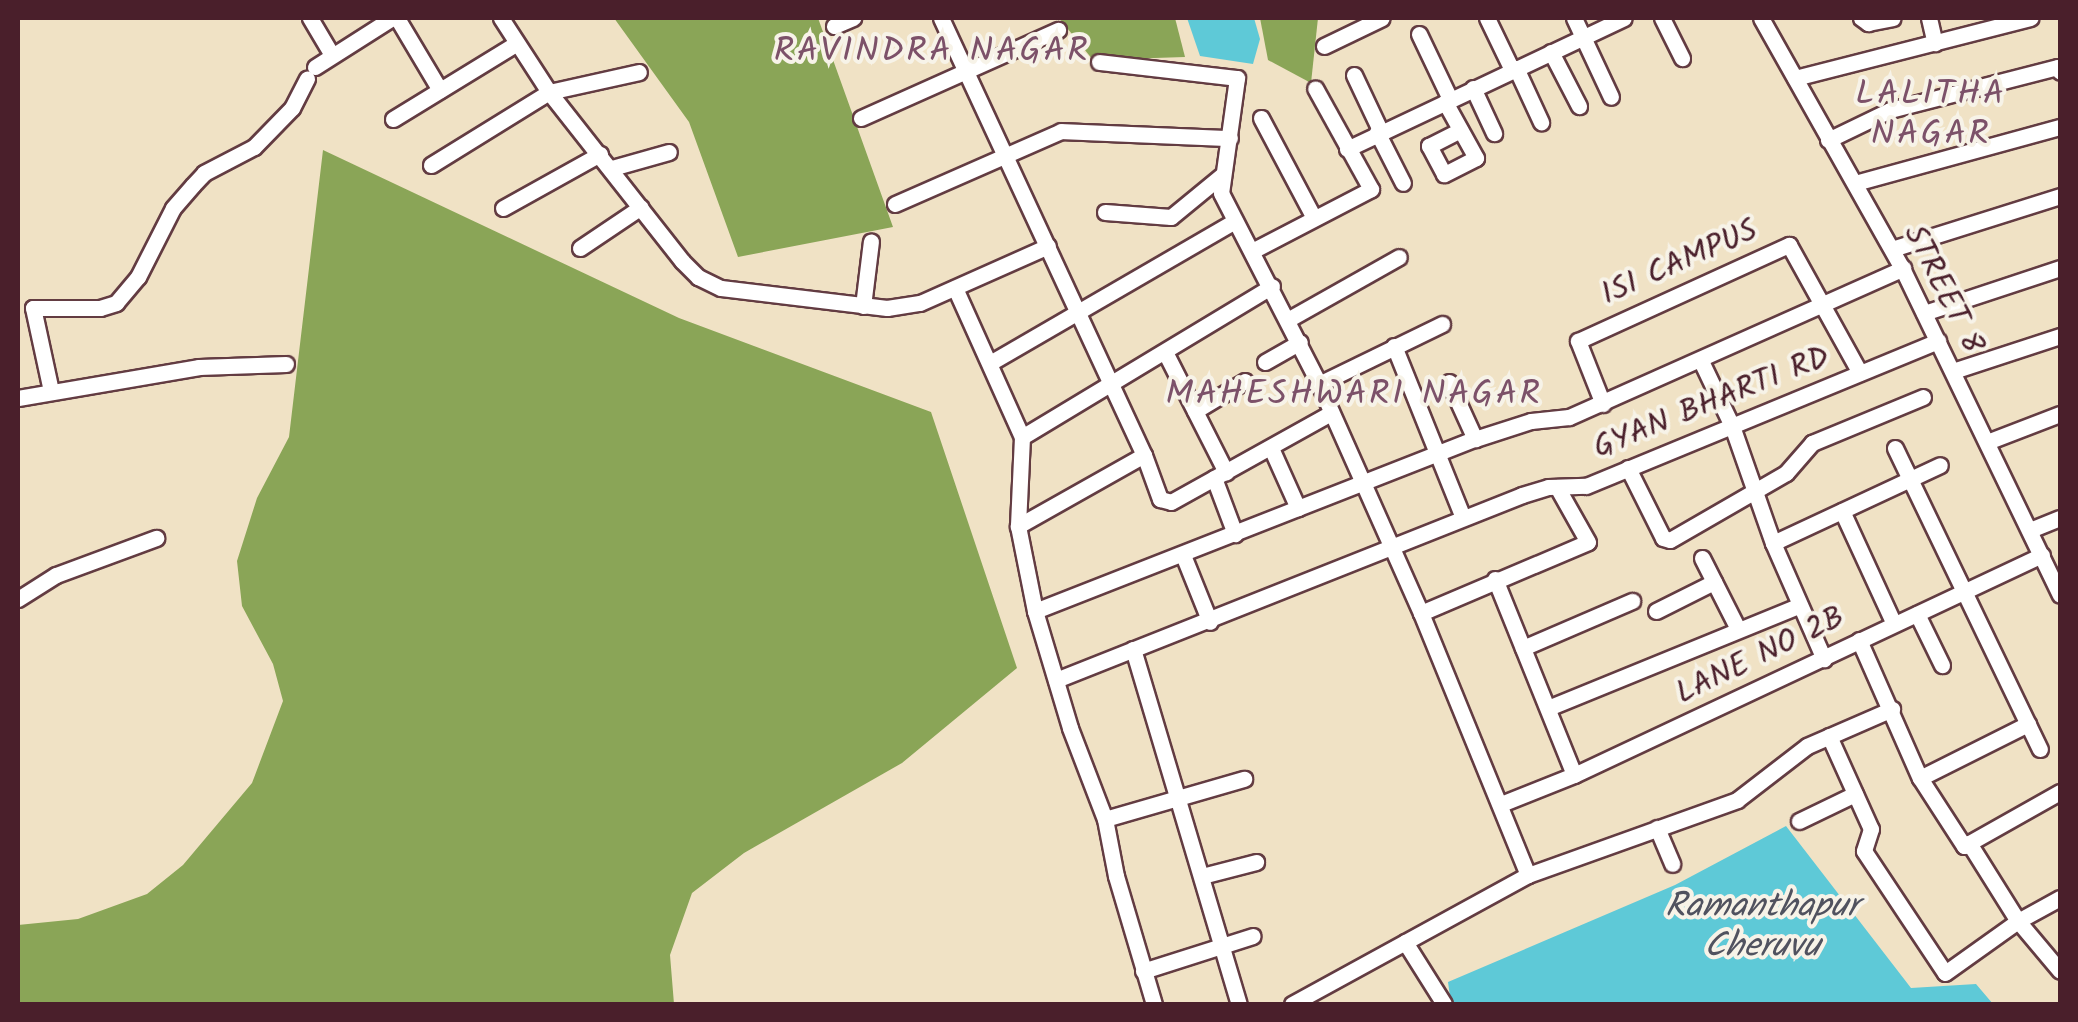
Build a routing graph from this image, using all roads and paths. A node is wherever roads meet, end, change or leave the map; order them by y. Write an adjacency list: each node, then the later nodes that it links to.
1 (310, 18): 25 (street)
2 (394, 18): 25 (street); 36 (street)
3 (501, 18): 21 (street)
4 (854, 18): 17 (street)
5 (942, 18): 29 (street)
6 (1382, 18): 23 (street)
7 (1487, 18): 28 (street)
8 (1574, 18): 20 (street)
9 (1624, 18): 20 (street)
10 (1662, 18): 26 (street)
11 (1762, 18): 33 (street, STREET 8)
12 (1861, 18): 13 (street)
13 (1893, 18)
14 (1929, 18): 22 (street)
15 (2020, 19): 16 (street)
16 (1973, 25): 22 (street)
17 (834, 26)
18 (1058, 30): 29 (street)
19 (1420, 34): 39 (street)
20 (1582, 37): 24 (street); 38 (street)
21 (517, 43): 36 (street); 37 (street)
22 (1935, 43): 33 (street)
23 (1324, 46)
24 (1550, 52): 28 (street); 40 (street)
25 (332, 55): 98 (street)
26 (1682, 58)
27 (1100, 62): 49 (street)
28 (1514, 69): 35 (street); 44 (street)
29 (966, 71): 41 (street); 53 (street)
30 (638, 72): 37 (street)
31 (2060, 72): 50 (street)
32 (1354, 75): 47 (street)
33 (1795, 78): 50 (street, STREET 8)
34 (1315, 88): 51 (street)
35 (1473, 88): 39 (street); 48 (street)
36 (440, 90): 43 (street)
37 (549, 92): 54 (street); 55 (street)
38 (1611, 97)
39 (1447, 100): 46 (street); 47 (street)
40 (1578, 106)
41 (860, 118)
42 (1261, 118): 65 (street)
43 (392, 119)
44 (1540, 122)
45 (2060, 128): 59 (street)
46 (1460, 130)
47 (1379, 131): 51 (street); 58 (street)
48 (1494, 133)
49 (1230, 138): 53 (street); 57 (street)
50 (1828, 140): 59 (street, STREET 8)
51 (1347, 148): 65 (street)
52 (668, 152): 56 (street)
53 (1005, 152): 61 (street); 68 (street)
54 (600, 154): 56 (street); 63 (street)
55 (431, 165)
56 (612, 168): 62 (street)
57 (1221, 176): 64 (street); 66 (street)
58 (1403, 183)
59 (1855, 183): 70 (street, STREET 8)
60 (2060, 196): 70 (street)
61 (895, 204)
62 (641, 207): 69 (street); 78 (street)
63 (503, 208)
64 (1105, 212)
65 (1314, 218): 71 (street)
66 (1235, 221): 71 (street); 79 (street)
67 (870, 241): 78 (street)
68 (1048, 246): 76 (street); 79 (street)
69 (580, 248)
70 (1892, 249): 73 (street, STREET 8)
71 (1254, 250): 75 (street)
72 (1399, 258): 81 (street)
73 (1902, 268): 77 (street); 80 (street, STREET 8)
74 (2060, 268): 80 (street)
75 (1272, 286): 81 (street); 87 (street)
76 (955, 288): 78 (street); 90 (street)
77 (1822, 305): 88 (street); 93 (street, ISI CAMPUS); 101 (street, ISI CAMPUS)
78 (863, 306)
79 (1077, 313): 90 (street); 96 (street)
80 (1924, 313): 84 (street, STREET 8)
81 (1289, 319): 85 (street)
82 (1442, 324): 86 (street)
83 (2060, 336): 92 (street)
84 (1938, 341): 92 (street, STREET 8); 93 (street, GYAN BHARTI RD)
85 (1300, 342): 89 (street); 97 (street)
86 (1394, 346): 97 (street); 112 (street)
87 (1165, 352): 96 (street); 102 (street)
88 (1701, 361): 101 (street); 105 (street)
89 (1264, 362)
90 (990, 363): 106 (street)
91 (286, 364): 98 (street)
92 (1953, 371): 108 (street, STREET 8)
93 (1860, 373): 105 (street, GYAN BHARTI RD)
94 (1246, 381): 102 (street)
95 (1449, 382): 107 (street)
96 (1114, 384): 106 (street); 111 (street)
97 (1320, 384): 103 (street)
98 (51, 391): 100 (street)
99 (1923, 397): 119 (street)
100 (18, 398)
101 (1603, 404): 107 (street)
102 (1195, 411): 115 (street)
103 (1331, 412): 109 (street); 117 (street)
104 (2060, 414): 108 (street)
105 (1732, 426): 114 (street, GYAN BHARTI RD); 119 (street)
106 (1022, 438): 124 (street)
107 (1475, 439): 112 (street)
108 (1987, 442): 125 (street, STREET 8)
109 (1271, 448): 115 (street); 120 (street)
110 (1895, 448): 116 (street)
111 (1144, 454): 115 (street); 124 (street)
112 (1436, 455): 117 (street); 122 (street)
113 (1940, 465): 116 (street)
114 (1628, 468): 118 (street, GYAN BHARTI RD); 119 (street)
115 (1220, 475): 126 (street)
116 (1910, 480): 121 (street); 135 (street)
117 (1364, 483): 120 (street); 129 (street)
118 (1557, 487): 122 (street, GYAN BHARTI RD); 133 (street)
119 (1754, 489): 128 (street)
120 (1298, 508): 126 (street)
121 (1842, 511): 128 (street); 145 (street)
122 (1462, 518): 129 (street, GYAN BHARTI RD)
123 (2060, 518): 125 (street)
124 (1018, 526): 140 (street)
125 (2030, 530): 131 (street, STREET 8)
126 (1235, 534): 130 (street)
127 (156, 538): 137 (street)
128 (1773, 543): 139 (street)
129 (1393, 549): 142 (street); 144 (street, GYAN BHARTI RD)
130 (1182, 555): 140 (street); 144 (street)
131 (2042, 555): 135 (street, LANE NO 2B); 136 (street, STREET 8)
132 (1702, 558): 134 (street)
133 (1495, 579): 142 (street); 148 (street)
134 (1714, 582): 141 (street); 146 (street)
135 (1964, 591): 143 (street, LANE NO 2B); 155 (street)
136 (2060, 595)
137 (18, 599)
138 (1632, 602): 148 (street)
139 (1800, 606): 146 (street); 150 (street)
140 (1035, 610): 152 (street)
141 (1656, 612)
142 (1422, 613): 164 (street)
143 (1917, 614): 145 (street, LANE NO 2B); 151 (street)
144 (1210, 622): 149 (street, GYAN BHARTI RD)
145 (1894, 624): 147 (street, LANE NO 2B)
146 (1738, 630): 153 (street)
147 (1859, 640): 150 (street, LANE NO 2B); 154 (street)
148 (1523, 648): 153 (street)
149 (1133, 650): 152 (street, GYAN BHARTI RD); 163 (street)
150 (1824, 659): 158 (street, LANE NO 2B)
151 (1942, 665)
152 (1056, 680): 165 (street)
153 (1548, 708): 158 (street)
154 (1892, 709): 156 (street); 160 (street)
155 (2028, 724): 157 (street); 160 (street)
156 (1830, 736): 162 (street); 167 (street)
157 (2040, 749)
158 (1574, 776): 164 (street, LANE NO 2B)
159 (1244, 778): 163 (street)
160 (1920, 778): 168 (street)
161 (2060, 792): 168 (street)
162 (1855, 794): 166 (street); 174 (street)
163 (1179, 799): 165 (street); 172 (street)
164 (1501, 804): 171 (street)
165 (1105, 819): 178 (street)
166 (1798, 821)
167 (1658, 828): 170 (street); 171 (street)
168 (1969, 842): 174 (street)
169 (1256, 862): 172 (street)
170 (1672, 864)
171 (1528, 875): 176 (street)
172 (1202, 876): 177 (street)
173 (2060, 898): 174 (street)
174 (2018, 921): 179 (street)
175 (1254, 936): 177 (street)
176 (1406, 942): 182 (street); 183 (street)
177 (1222, 946): 178 (street); 181 (street)
178 (1143, 971): 180 (street)
179 (2060, 972)
180 (1154, 1004)
181 (1239, 1004)
182 (1292, 1004)
183 (1444, 1004)

